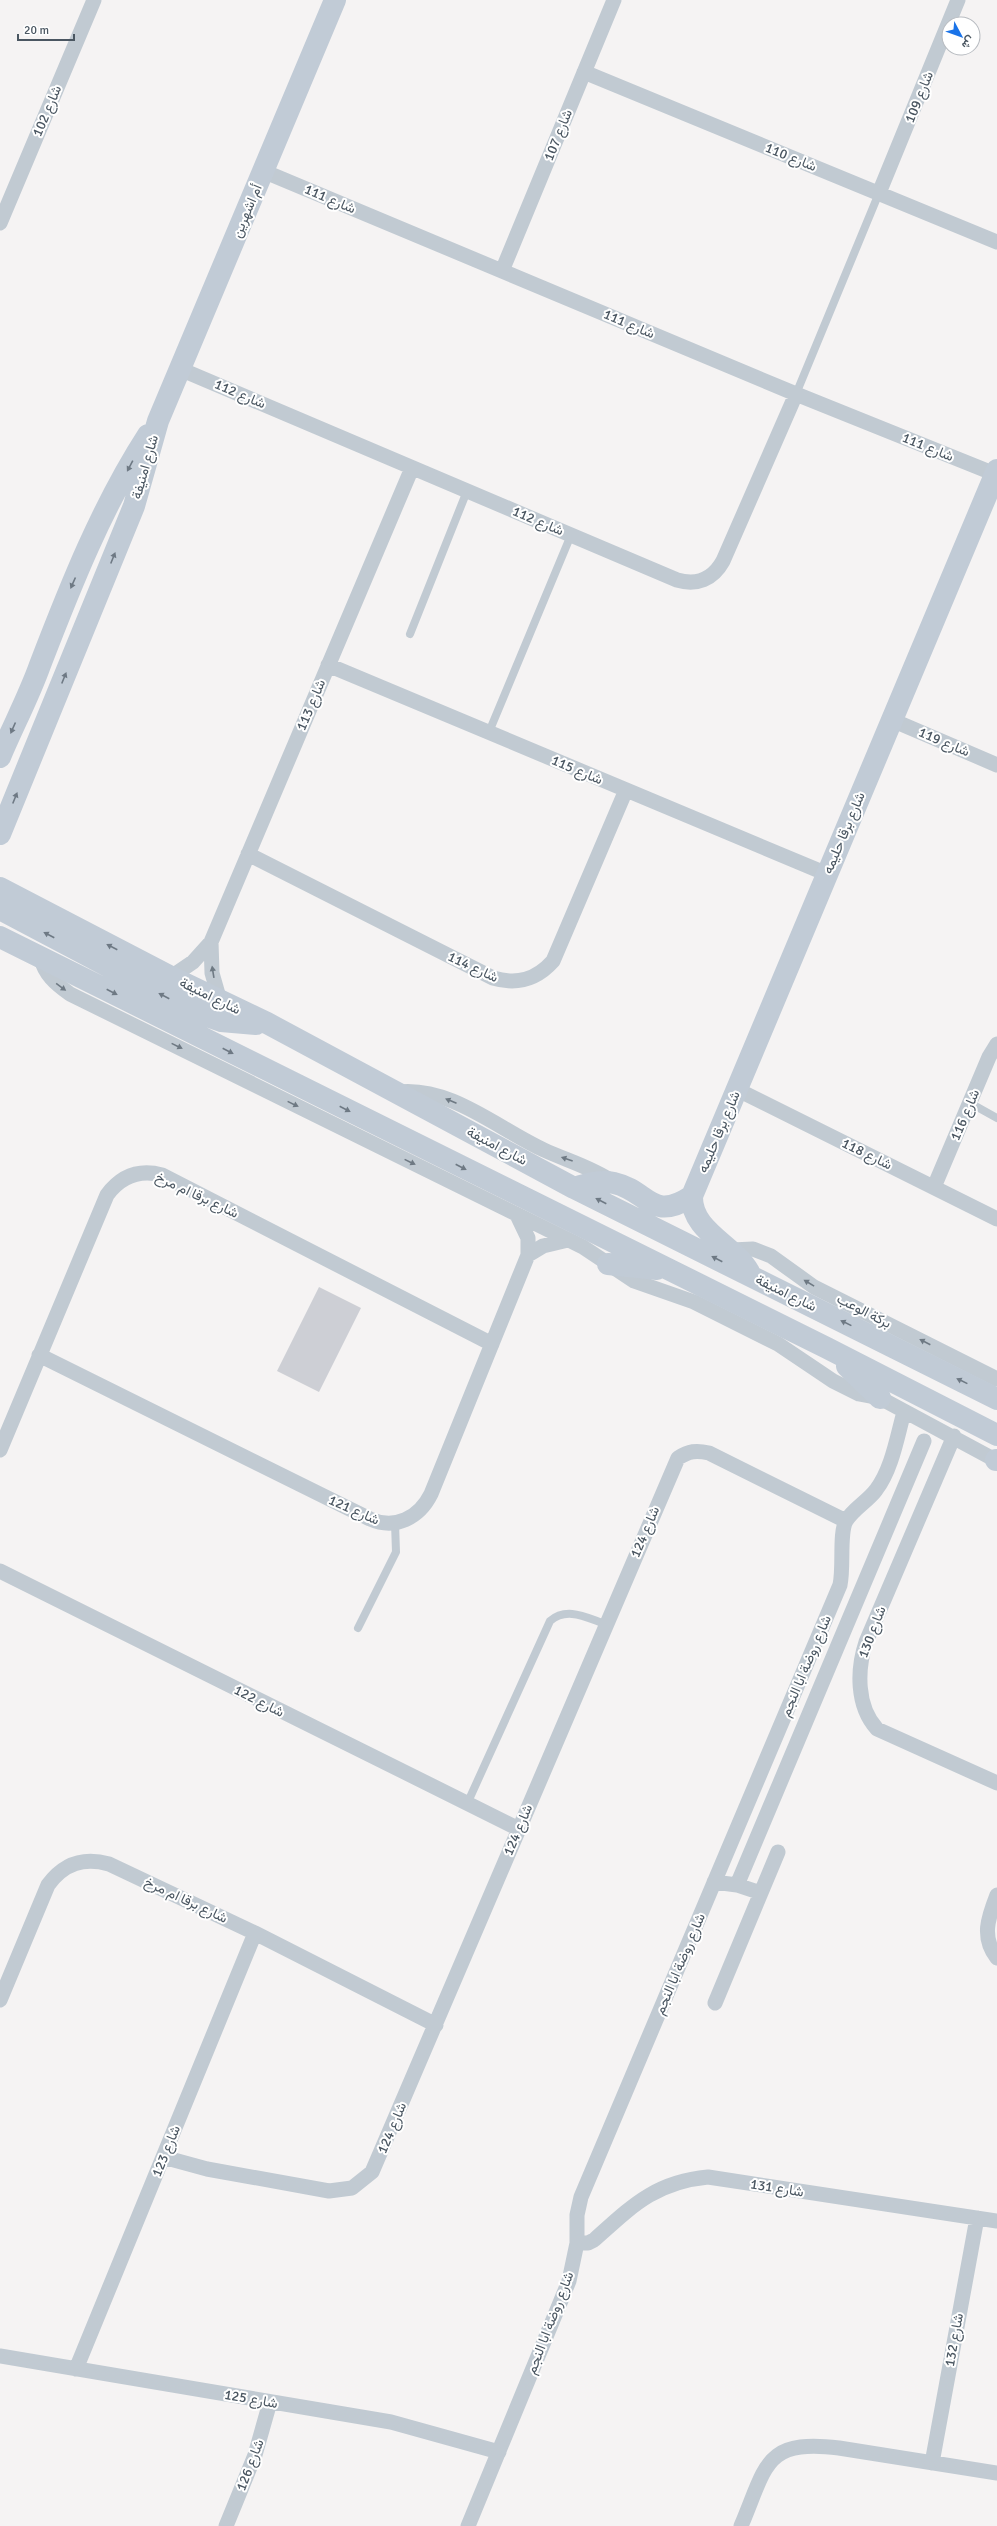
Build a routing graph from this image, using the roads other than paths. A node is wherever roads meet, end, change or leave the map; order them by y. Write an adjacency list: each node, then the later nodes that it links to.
1 (94, 0): 8 (street, شارع 102)
2 (335, 0): 6 (street, أم اشهرين)
3 (614, 0): 5 (street, شارع 107)
4 (958, 0): 7 (street, شارع 109)
5 (584, 72): 7 (street, شارع 110); 10 (street, شارع 107)
6 (263, 171): 10 (street, شارع 111); 11 (street, أم اشهرين)
7 (879, 193): 9 (street, شارع 110); 12 (lane)
8 (0, 223)
9 (997, 242)
10 (502, 271): 12 (street, شارع 111)
11 (180, 369): 13 (street, أم اشهرين); 14 (street, شارع 112)
12 (796, 394): 15 (street, شارع 111); 17 (street, شارع 112)
13 (158, 421): 20 (street, شارع امنيفة, one-way to 20); 27 (street, شارع امنيفة, one-way to 13)
14 (412, 468): 16 (street, شارع 112); 19 (street, شارع 113)
15 (996, 472): 21 (street, شارع برقا حليمه)
16 (467, 491): 17 (street, شارع 112); 18 (lane)
17 (572, 536): 22 (lane)
18 (410, 634)
19 (328, 665): 22 (street, شارع 115); 28 (street, شارع 113)
20 (40, 666): 23 (street, شارع امنيفة, one-way to 23); 26 (street)
21 (892, 720): 24 (street, شارع 119); 29 (street, شارع برقا حليمه)
22 (489, 732): 25 (street, شارع 115)
23 (0, 757)
24 (997, 765)
25 (626, 790): 28 (street, شارع 114); 29 (street, شارع 115)
26 (0, 794)
27 (0, 834)
28 (248, 854): 32 (street, شارع 113)
29 (827, 874): 38 (street, شارع برقا حليمه)
30 (0, 888): 34 (street, شارع امنيفة, one-way to 30)
31 (0, 909): 36 (street, one-way to 31)
32 (211, 942): 34 (street, شارع 113); 35 (street, شارع 113, one-way to 32)
33 (6, 944): 46 (street, one-way to 46)
34 (171, 977): 35 (street, شارع امنيفة)
35 (220, 1002): 36 (street, شارع امنيفة)
36 (267, 1023): 39 (street, شارع امنيفة)
37 (997, 1044): 40 (street, شارع 116)
38 (736, 1089): 44 (street, شارع 118); 45 (street, شارع برقا حليمه)
39 (396, 1092): 42 (street, one-way to 39); 43 (street, شارع امنيفة)
40 (970, 1103): 41 (lane); 44 (street, شارع 116)
41 (997, 1118)
42 (614, 1183): 43 (street); 47 (street)
43 (574, 1188): 56 (street, شارع امنيفة, one-way to 43)
44 (934, 1188): 49 (street, شارع 118)
45 (692, 1196): 47 (street); 50 (street)
46 (501, 1197): 48 (street); 55 (street)
47 (658, 1207): 50 (street)
48 (517, 1215): 51 (street); 53 (street, شارع 121)
49 (997, 1219)
50 (707, 1230): 52 (street)
51 (568, 1240): 53 (street); 54 (street)
52 (732, 1250): 56 (street); 60 (street, بركة الوعب, one-way to 52)
53 (528, 1255): 57 (street, شارع 121)
54 (608, 1264): 55 (street); 61 (street)
55 (671, 1270): 58 (street)
56 (752, 1276): 62 (street, شارع امنيفة, one-way to 56)
57 (492, 1344): 59 (street, شارع برقا ام مرخ); 70 (street, شارع 121)
58 (827, 1348): 61 (street); 64 (street)
59 (40, 1355): 67 (street, شارع برقا ام مرخ); 70 (street, شارع 121)
60 (997, 1379)
61 (880, 1398): 63 (street)
62 (997, 1398)
63 (904, 1412): 65 (street); 69 (street)
64 (997, 1435)
65 (954, 1436): 68 (street); 74 (street, شارع 130)
66 (924, 1441): 79 (street)
67 (1, 1443)
68 (997, 1460)
69 (846, 1521): 72 (street, شارع 124); 78 (street, شارع روضة ابا النجم)
70 (395, 1523): 73 (lane)
71 (0, 1571): 75 (street, شارع 122)
72 (606, 1624): 75 (lane); 76 (street, شارع 124)
73 (358, 1628)
74 (997, 1783)
75 (467, 1804): 76 (street, شارع 122)
76 (519, 1829): 86 (street, شارع 124)
77 (778, 1852): 80 (street)
78 (714, 1882): 79 (street); 90 (street, شارع روضة ابا النجم)
79 (737, 1885): 80 (street)
80 (761, 1893): 85 (street)
81 (997, 1895): 83 (street)
82 (255, 1933): 84 (street, شارع برقا ام مرخ); 86 (street, شارع برقا ام مرخ); 87 (street, شارع 123)
83 (997, 1958)
84 (0, 2000)
85 (715, 2004)
86 (436, 2024): 87 (street, شارع 124)
87 (163, 2157): 92 (street, شارع 123)
88 (977, 2218): 89 (street, شارع 131); 90 (street, شارع 131); 95 (street, شارع 132)
89 (997, 2221)
90 (577, 2243): 94 (street, شارع روضة ابا النجم)
91 (0, 2356): 92 (street, شارع 125)
92 (76, 2369): 93 (street, شارع 125)
93 (270, 2402): 94 (street, شارع 125); 97 (street, شارع 126)
94 (499, 2452): 98 (street, شارع روضة ابا النجم)
95 (932, 2463): 96 (street); 99 (street)
96 (997, 2473)
97 (226, 2526)
98 (468, 2526)
99 (741, 2526)

